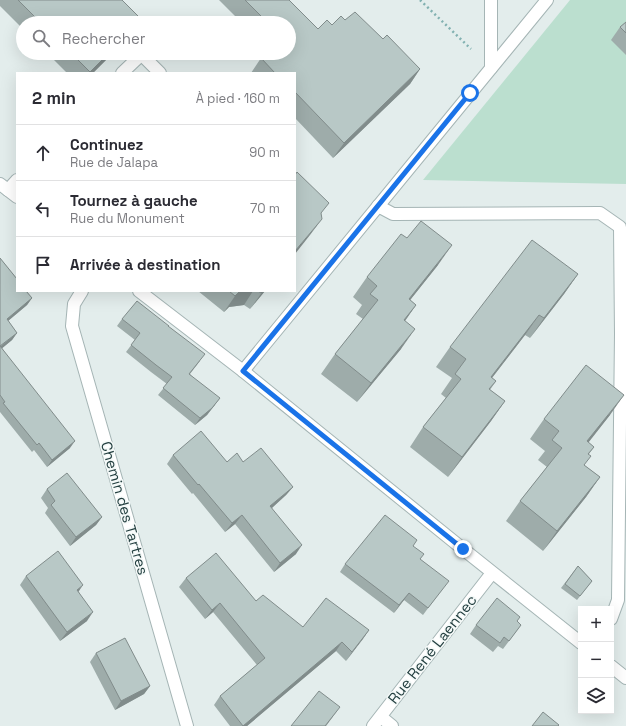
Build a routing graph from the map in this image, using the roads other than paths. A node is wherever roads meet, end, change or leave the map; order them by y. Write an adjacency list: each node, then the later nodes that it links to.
1 (491, 0): 5 (street)
2 (547, 0): 5 (street)
3 (136, 60): 6 (street)
4 (148, 60): 7 (street)
5 (491, 68): 10 (street)
6 (123, 72)
7 (159, 72)
8 (16, 181): 9 (street)
9 (8, 191)
10 (378, 206): 13 (street); 15 (street)
11 (81, 292): 20 (street, Chemin des Tartres)
12 (140, 292): 13 (street)
13 (243, 371): 14 (street)
14 (492, 573): 16 (street); 19 (street, Rue René Laennec)
15 (614, 611)
16 (580, 642)
17 (614, 668): 18 (street)
18 (626, 678)
19 (377, 721): 21 (street)
20 (187, 726)
21 (392, 726)

